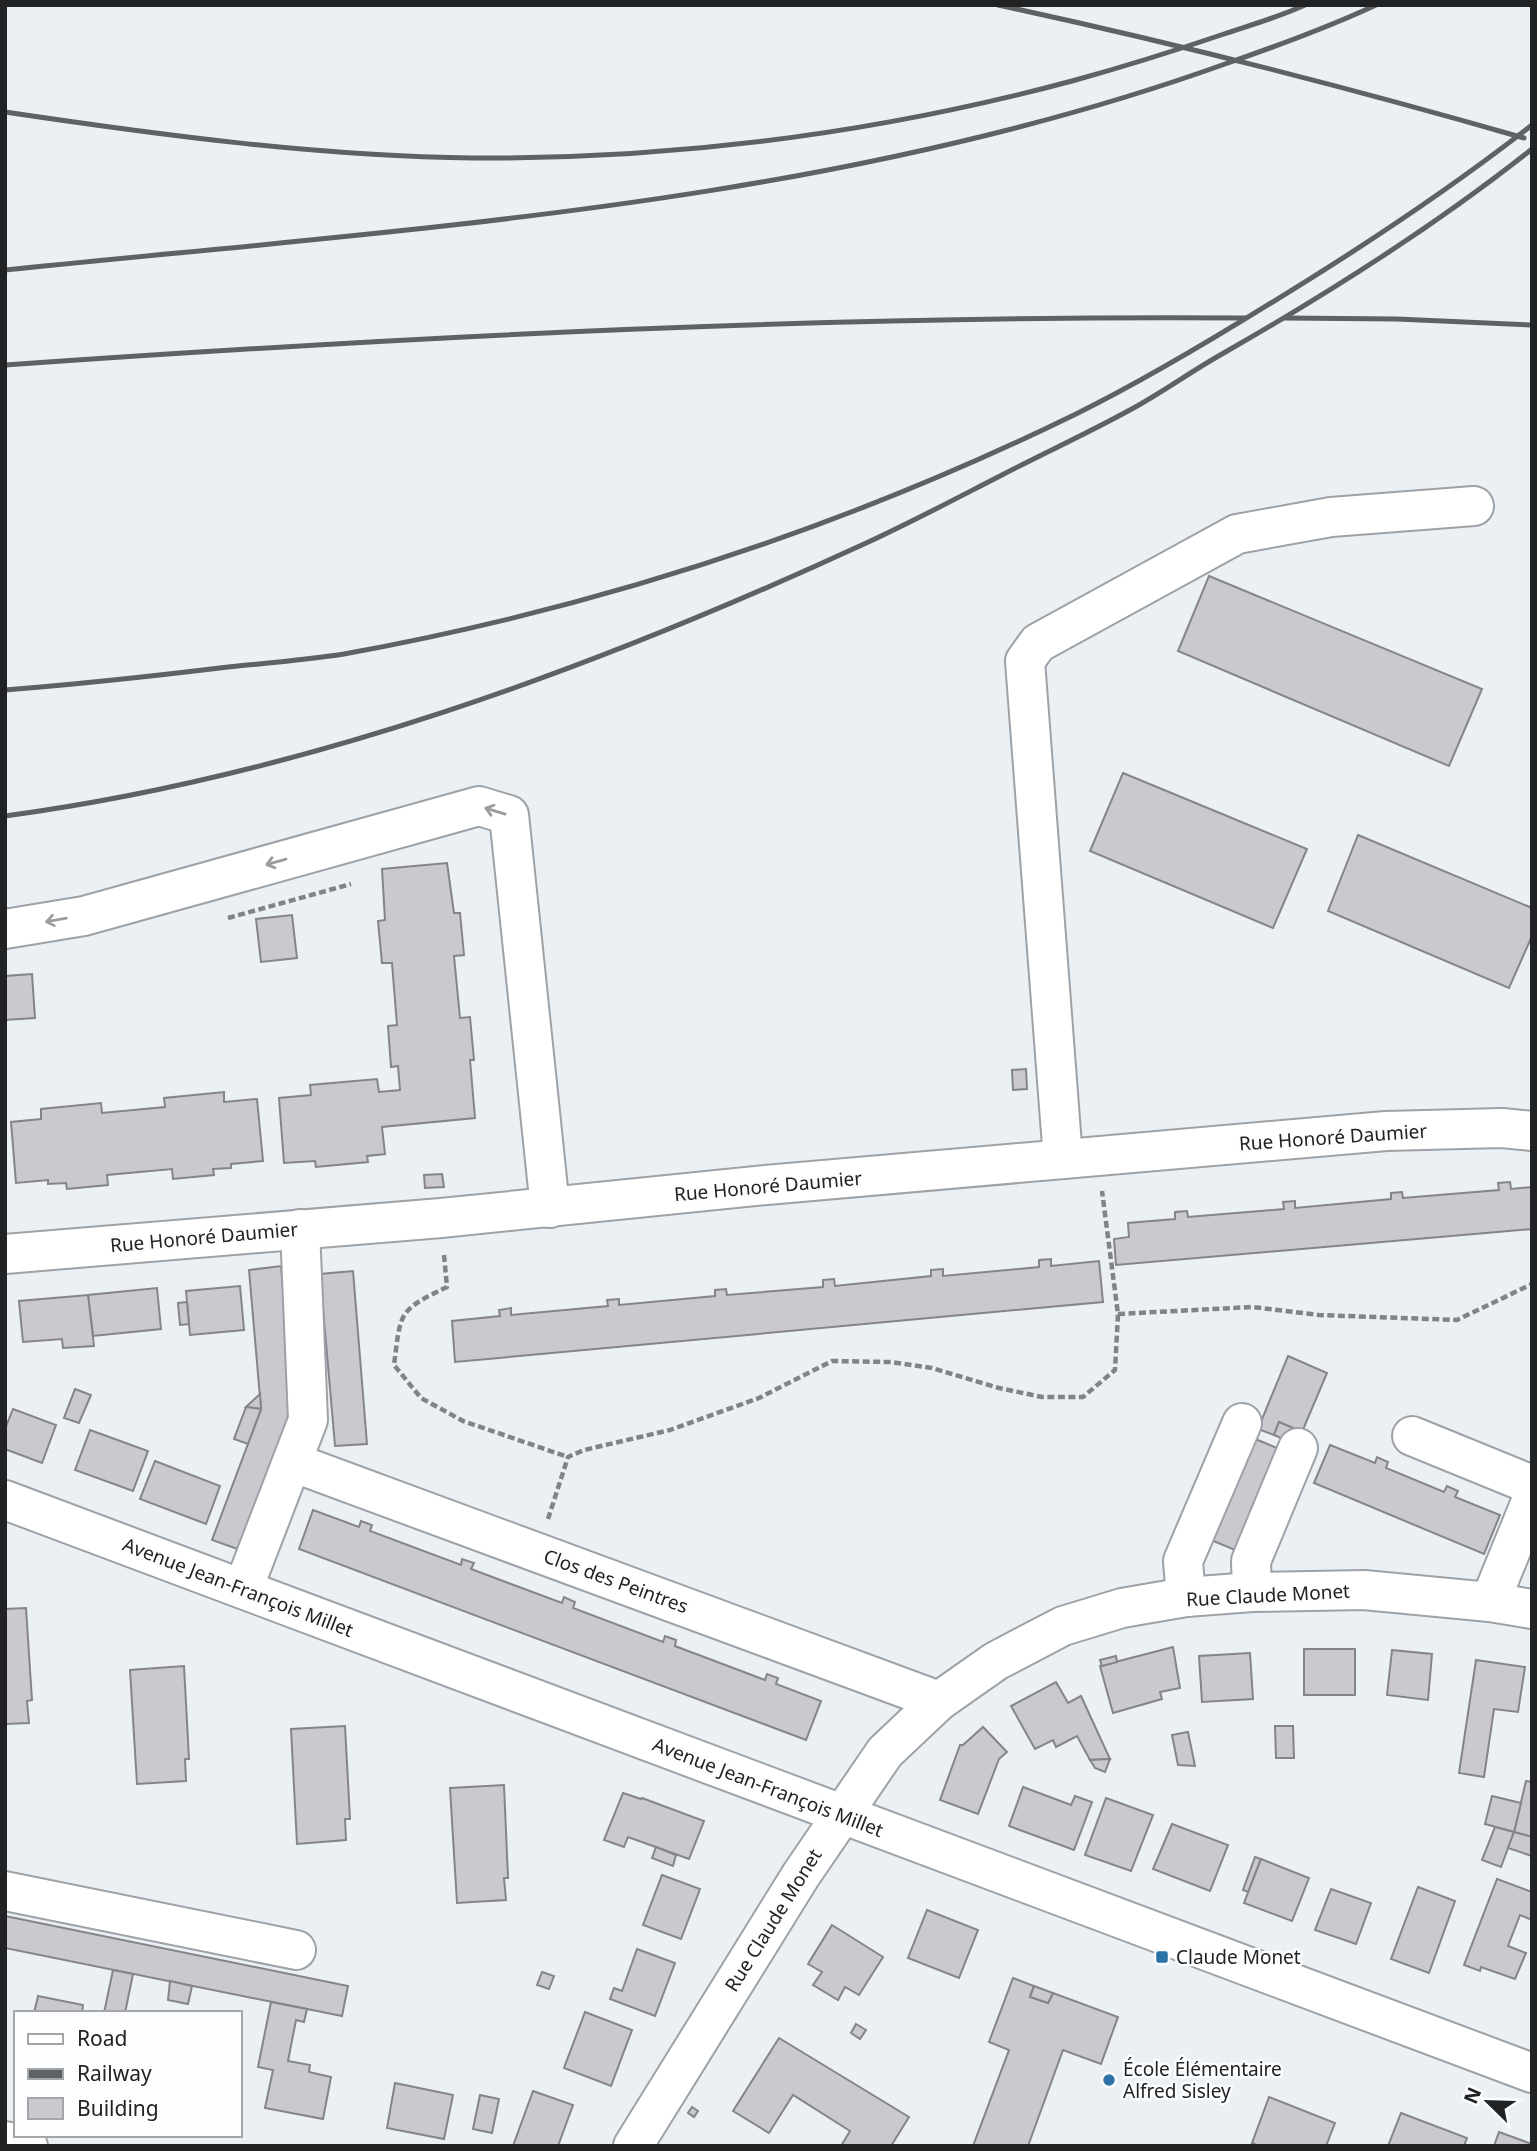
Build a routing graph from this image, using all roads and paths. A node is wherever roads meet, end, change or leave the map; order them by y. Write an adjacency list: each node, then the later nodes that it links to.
1 (1474, 506): 4 (street)
2 (5, 929): 5 (street, one-way to 2)
3 (1532, 1131): 4 (street, Rue Honoré Daumier)
4 (1080, 1157): 5 (street, Rue Honoré Daumier); 10 (path)
5 (550, 1208): 6 (street, Rue Honoré Daumier)
6 (441, 1218): 7 (street, Rue Honoré Daumier); 14 (path)
7 (300, 1229): 8 (street, Rue Honoré Daumier); 15 (street)
8 (5, 1254)
9 (1532, 1284): 10 (path)
10 (1118, 1314): 14 (path)
11 (1241, 1423): 22 (street)
12 (1412, 1436): 16 (street)
13 (1298, 1448): 21 (street)
14 (568, 1457): 19 (path)
15 (292, 1462): 19 (street, Clos des Peintres); 20 (street)
16 (1532, 1485)
17 (1532, 1499): 23 (street)
18 (5, 1500): 20 (street, Avenue Jean-François Millet)
19 (537, 1553): 25 (street, Clos des Peintres)
20 (243, 1589): 26 (street, Avenue Jean-François Millet)
21 (1252, 1592): 22 (street, Rue Claude Monet); 23 (street, Rue Claude Monet)
22 (1186, 1597): 25 (street, Rue Claude Monet)
23 (1490, 1602): 24 (street, Rue Claude Monet)
24 (1532, 1609)
25 (939, 1701): 26 (street, Rue Claude Monet)
26 (841, 1815): 29 (street, Avenue Jean-François Millet); 32 (street, Rue Claude Monet)
27 (5, 1891): 28 (street)
28 (296, 1950)
29 (1532, 2073)
30 (5, 2141): 31 (street)
31 (28, 2146)
32 (633, 2146)

